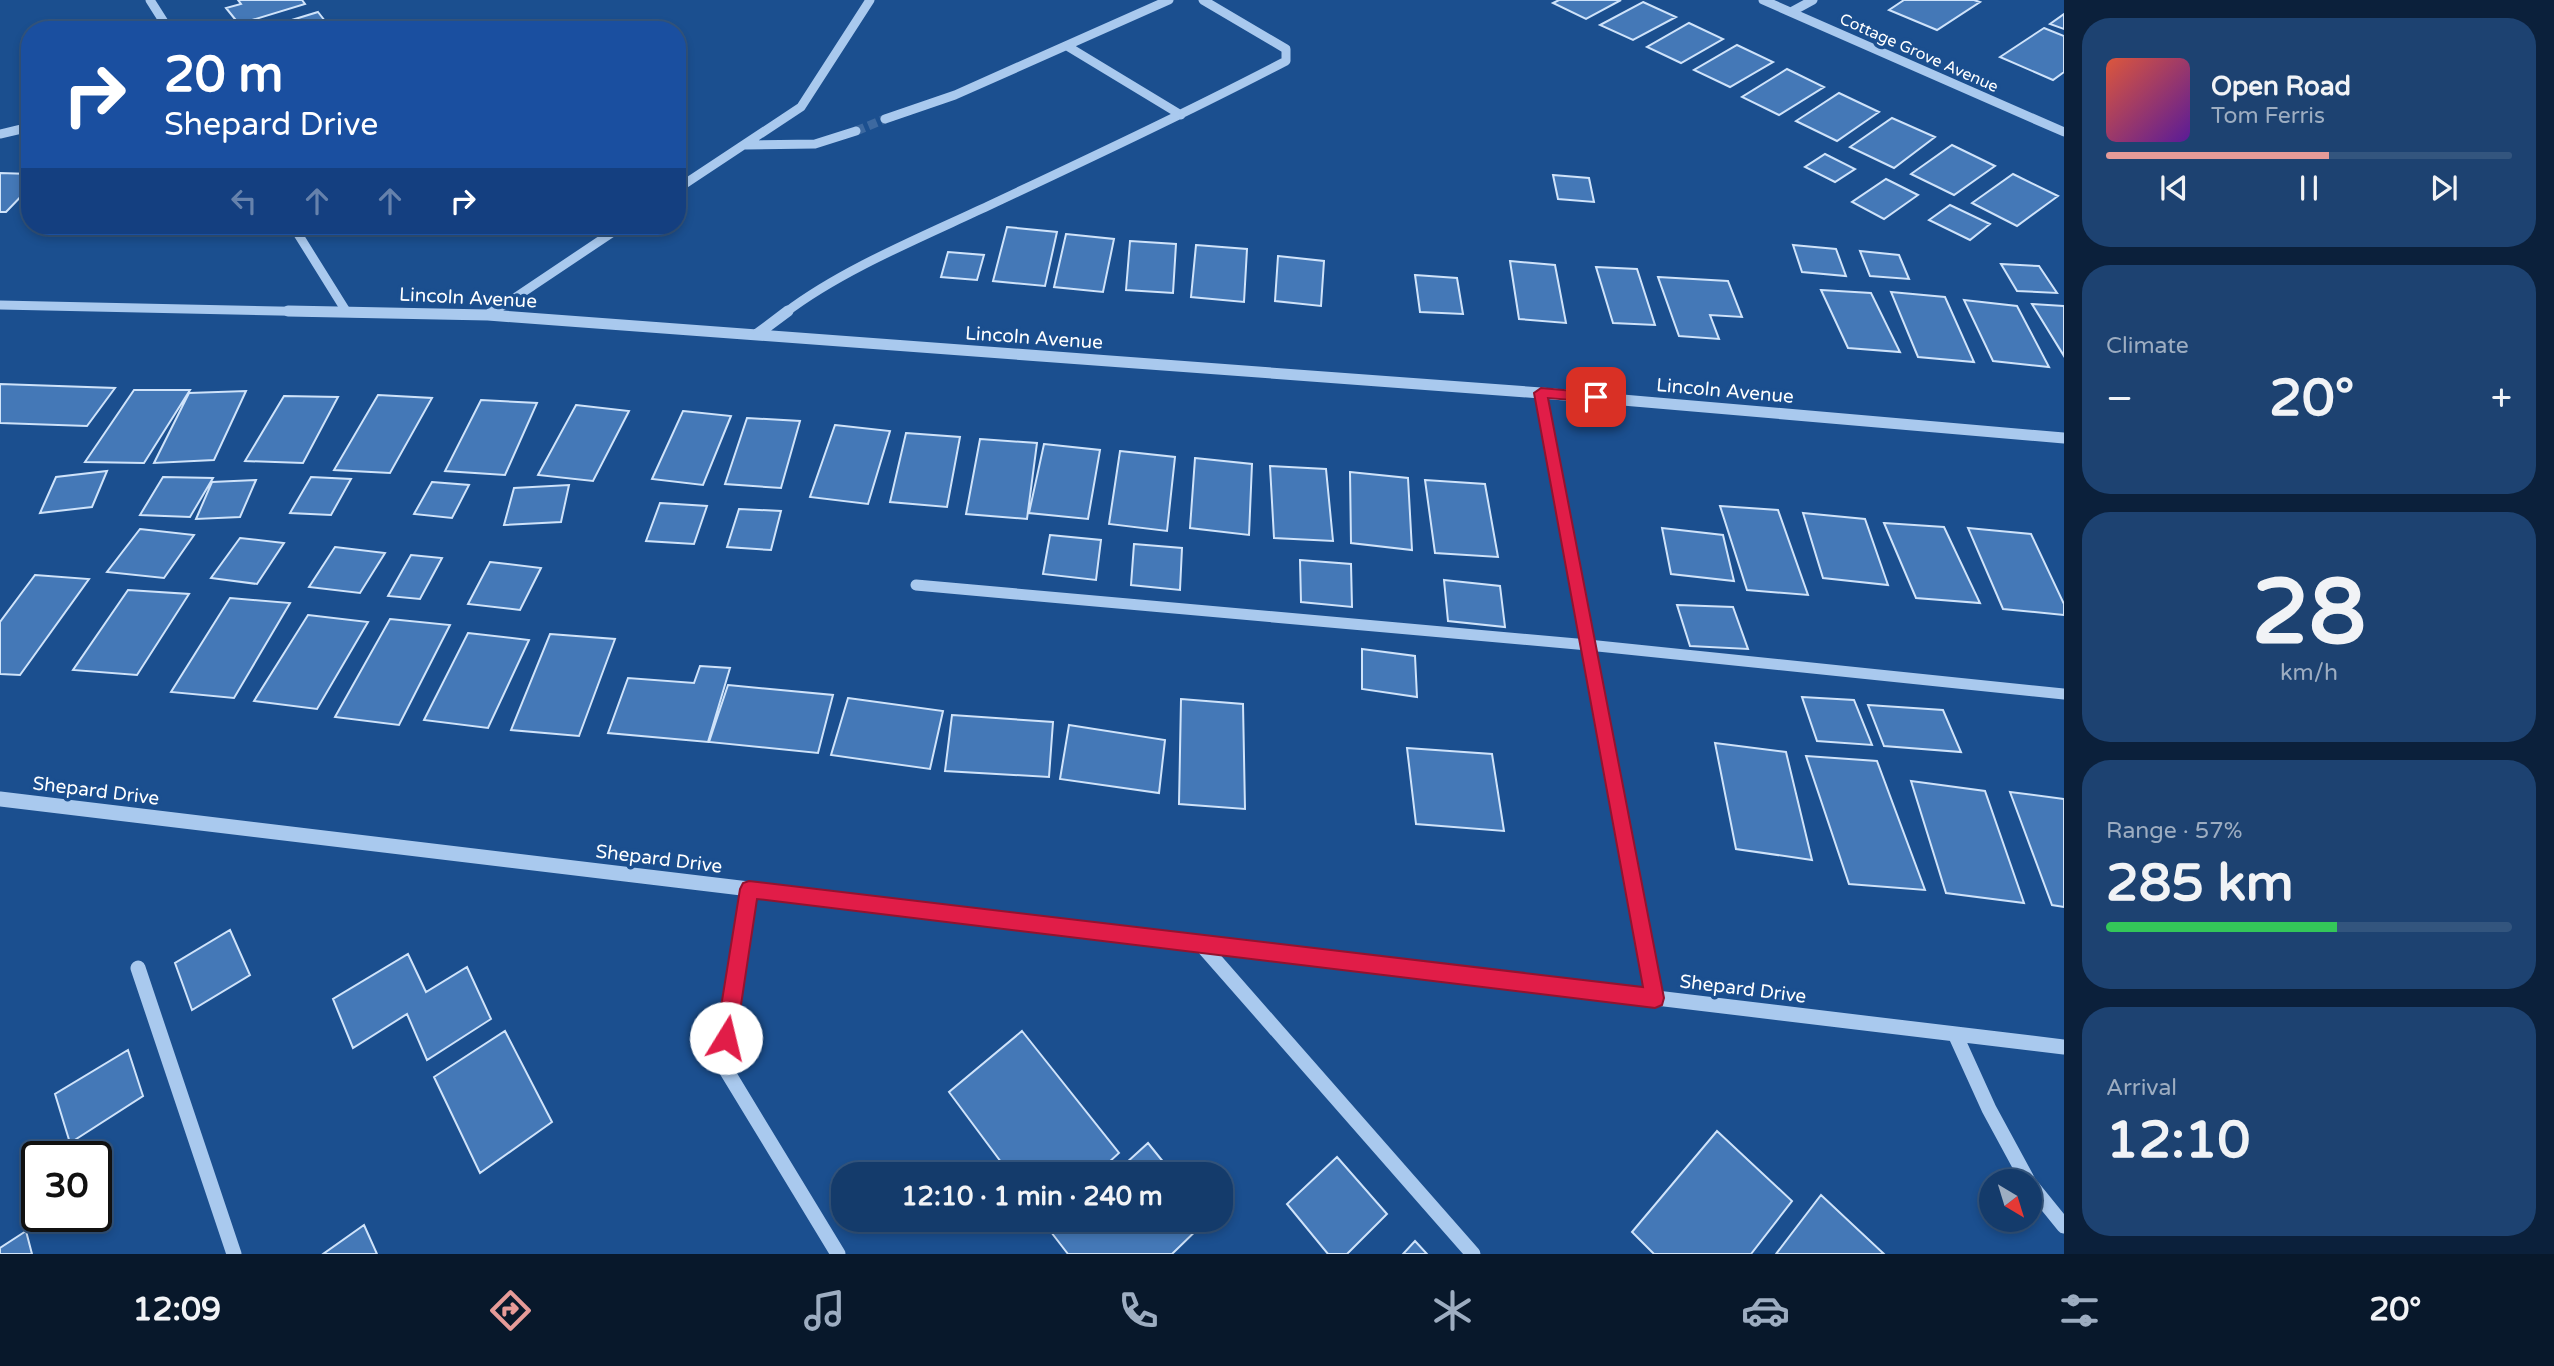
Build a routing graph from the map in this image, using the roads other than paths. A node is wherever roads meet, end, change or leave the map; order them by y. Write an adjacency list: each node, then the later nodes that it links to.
1 (150, 0): 8 (street)
2 (870, 0): 16 (street)
3 (1169, 0): 9 (street)
4 (1203, 0): 10 (street)
5 (1763, 0): 7 (street, Cottage Grove Avenue)
6 (1813, 0): 7 (street)
7 (1791, 12): 14 (street, Cottage Grove Avenue)
8 (163, 21)
9 (1067, 46): 10 (street); 11 (street)
10 (1181, 115): 23 (street)
11 (885, 120)
12 (21, 129): 15 (street)
13 (856, 131): 16 (street)
14 (2064, 132)
15 (0, 134)
16 (745, 145): 17 (street)
17 (686, 183)
18 (299, 235): 21 (street)
19 (608, 235): 22 (street)
20 (0, 305): 21 (street, Lincoln Avenue)
21 (346, 311): 22 (street, Lincoln Avenue)
22 (488, 315): 23 (street, Lincoln Avenue)
23 (756, 335): 24 (street, Lincoln Avenue)
24 (1541, 393): 25 (street, Lincoln Avenue); 27 (street)
25 (2064, 438)
26 (916, 585): 27 (street)
27 (1588, 645): 28 (street); 33 (street)
28 (2064, 694)
29 (0, 799): 30 (street, Shepard Drive)
30 (749, 889): 31 (street, Shepard Drive); 40 (street)
31 (1200, 943): 33 (street, Shepard Drive); 41 (street)
32 (138, 968): 39 (street)
33 (1655, 998): 34 (street, Shepard Drive)
34 (1955, 1034): 35 (street, Shepard Drive); 36 (street)
35 (2064, 1047)
36 (2021, 1169)
37 (2042, 1199): 38 (street)
38 (2064, 1226)
39 (234, 1254)
40 (838, 1254)
41 (1473, 1254)

